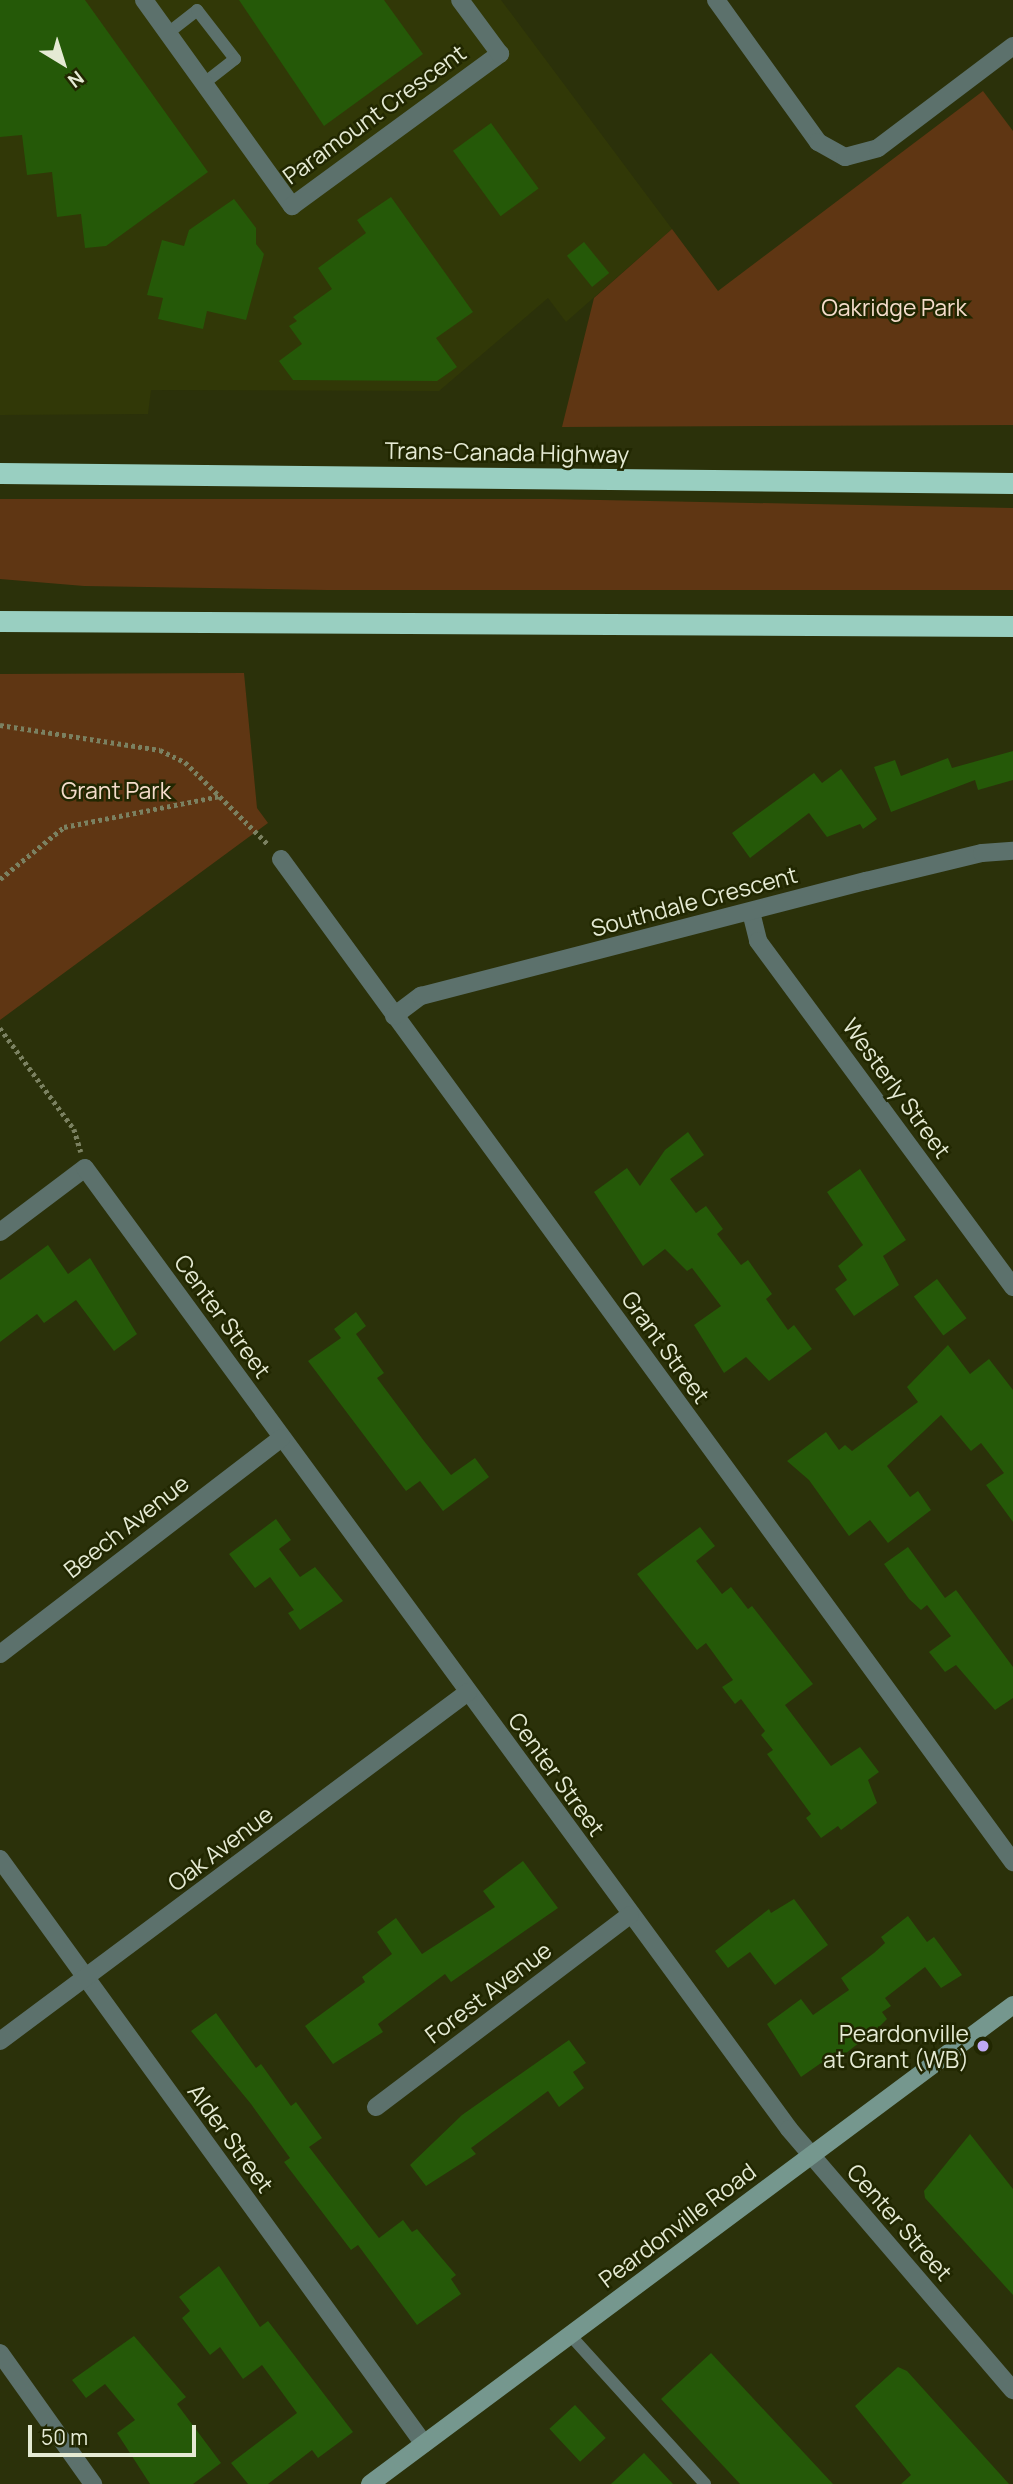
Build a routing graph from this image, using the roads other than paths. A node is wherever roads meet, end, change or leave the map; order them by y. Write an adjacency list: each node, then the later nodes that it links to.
1 (145, 0): 4 (street, Paramount Crescent)
2 (460, 0): 6 (street, Paramount Crescent)
3 (716, 0): 5 (street)
4 (168, 33): 6 (street, Paramount Crescent); 6 (lane)
5 (1013, 46)
6 (204, 83)
7 (0, 473): 8 (highway, Trans-Canada Highway)
8 (1013, 483)
9 (0, 621): 10 (highway)
10 (1013, 626)
11 (1013, 851): 13 (street, Southdale Crescent)
12 (281, 859): 14 (street, Grant Street)
13 (751, 912): 14 (street, Southdale Crescent); 16 (street, Westerly Street)
14 (394, 1016): 21 (street, Grant Street)
15 (0, 1231): 17 (street, Center Street)
16 (1013, 1287)
17 (282, 1438): 18 (street, Beech Avenue); 19 (street, Center Street)
18 (0, 1654)
19 (468, 1692): 22 (street, Center Street); 23 (street, Oak Avenue)
20 (0, 1859): 23 (street, Alder Street)
21 (1013, 1862)
22 (630, 1915): 26 (street, Forest Avenue); 27 (street, Center Street)
23 (85, 1979): 25 (street, Oak Avenue); 31 (street, Alder Street)
24 (1013, 2006): 27 (main road, Peardonville Road)
25 (0, 2041)
26 (376, 2107)
27 (811, 2156): 28 (main road, Peardonville Road); 30 (street, Center Street)
28 (570, 2335): 31 (main road, Peardonville Road); 34 (lane)
29 (0, 2353): 32 (street)
30 (1013, 2390)
31 (424, 2444): 33 (main road, Peardonville Road)
32 (93, 2484)
33 (370, 2484)
34 (705, 2484)

